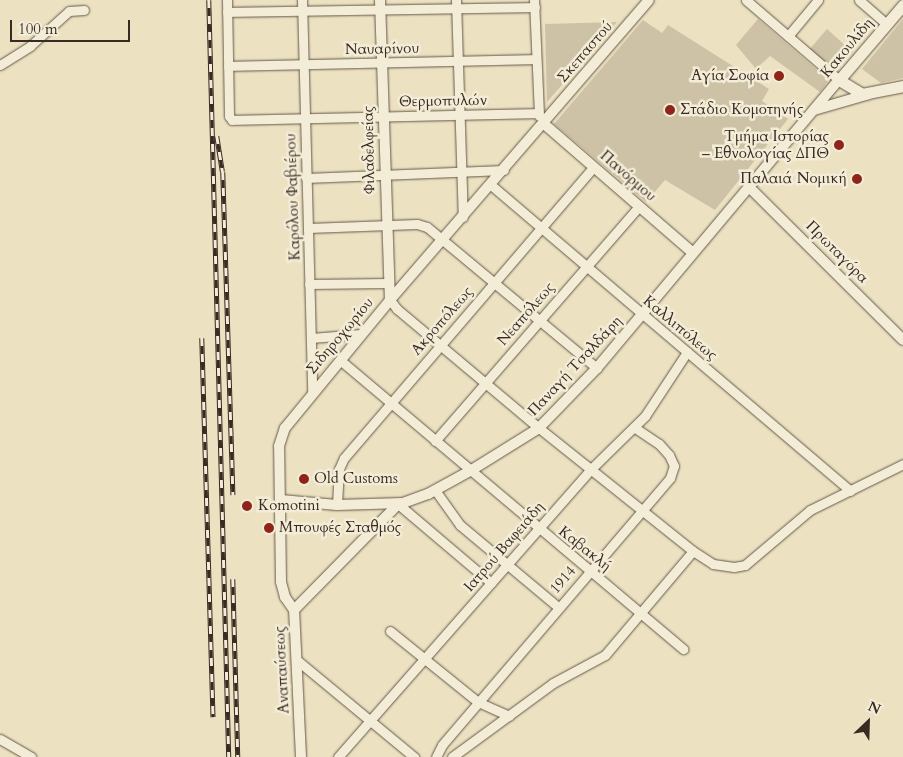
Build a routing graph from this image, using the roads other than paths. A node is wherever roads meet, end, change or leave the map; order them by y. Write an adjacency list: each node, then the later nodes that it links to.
1 (227, 0): 13 (street)
2 (302, 0): 12 (street, Καρόλου Φαβιέρου)
3 (649, 0): 30 (street, Σκεπαστού)
4 (746, 0): 15 (street)
5 (818, 0): 15 (street)
6 (859, 0): 14 (street)
7 (534, 3): 9 (street); 16 (street)
8 (380, 4): 9 (street); 12 (street); 18 (street, Φιλαδελφείας)
9 (456, 4): 17 (street)
10 (903, 5): 14 (main road, Κακουλίδη)
11 (84, 10): 20 (street)
12 (303, 10): 13 (street); 19 (street, Καρόλου Φαβιέρου)
13 (228, 12): 21 (street)
14 (887, 24): 22 (main road, Κακουλίδη)
15 (788, 36): 22 (street)
16 (536, 59): 17 (street, Ναυαρίνου); 26 (street)
17 (458, 61): 18 (street, Ναυαρίνου); 27 (street)
18 (382, 62): 19 (street, Ναυαρίνου); 28 (street, Φιλαδελφείας)
19 (304, 64): 21 (street, Ναυαρίνου); 29 (street, Καρόλου Φαβιέρου)
20 (0, 65)
21 (228, 66): 29 (street, Θερμοπυλών)
22 (839, 80): 24 (main road); 25 (street, Κακουλίδη)
23 (903, 86): 24 (main road)
24 (871, 94): 25 (street)
25 (813, 110): 37 (street, Παναγή Τσαλδάρη)
26 (537, 113): 27 (street, Θερμοπυλών); 30 (street)
27 (459, 115): 28 (street, Θερμοπυλών); 33 (street)
28 (384, 117): 29 (street, Θερμοπυλών); 34 (street, Φιλαδελφείας)
29 (305, 119): 35 (street, Καρόλου Φαβιέρου)
30 (543, 123): 31 (street, Πανόρμου); 32 (street, Σιδηροχωρίου)
31 (593, 167): 38 (street, Πανόρμου); 41 (street, Ακροπόλεως)
32 (504, 170): 33 (street); 36 (street, Σιδηροχωρίου)
33 (461, 171): 34 (street); 39 (street)
34 (385, 175): 35 (street); 40 (street, Φιλαδελφείας)
35 (306, 178): 42 (street, Καρόλου Φαβιέρου)
36 (491, 185): 39 (street, Σιδηροχωρίου); 41 (street, Καλλιπόλεως)
37 (749, 187): 44 (street, Παναγή Τσαλδάρη); 54 (street, Πρωταγόρα)
38 (639, 206): 44 (street, Πανόρμου); 45 (street, Νεαπόλεως)
39 (463, 217): 43 (street, Σιδηροχωρίου)
40 (386, 225): 42 (street); 43 (street); 47 (street, Φιλαδελφείας)
41 (540, 227): 45 (street, Καλλιπόλεως); 46 (street, Ακροπόλεως)
42 (308, 228): 48 (street, Καρόλου Φαβιέρου)
43 (444, 240): 46 (street); 49 (street, Σιδηροχωρίου)
44 (693, 252): 50 (street, Παναγή Τσαλδάρη)
45 (586, 266): 50 (street, Καλλιπόλεως); 51 (street, Νεαπόλεως)
46 (493, 282): 51 (street); 55 (street, Ακροπόλεως)
47 (388, 283): 48 (street); 49 (street, Φιλαδελφείας)
48 (310, 284): 53 (street, Καρόλου Φαβιέρου)
49 (390, 300): 52 (street, Σιδηροχωρίου); 55 (street)
50 (642, 314): 56 (street, Καλλιπόλεως); 58 (street, Παναγή Τσαλδάρη)
51 (540, 320): 58 (street); 59 (street, Νεαπόλεως)
52 (362, 334): 53 (street); 57 (street, Σιδηροχωρίου)
53 (311, 338): 60 (street, Καρόλου Φαβιέρου)
54 (903, 340)
55 (439, 345): 59 (street); 61 (street, Ακροπόλεως)
56 (687, 352): 62 (street, Ιατρού Βαφειάδη); 69 (street, Καλλιπόλεως)
57 (340, 360): 60 (street, Σιδηροχωρίου); 61 (street, Καβακλή)
58 (597, 368): 63 (street, Παναγή Τσαλδάρη)
59 (485, 383): 63 (street); 64 (street, Νεαπόλεως)
60 (312, 393): 70 (street, Σιδηροχωρίου)
61 (390, 403): 64 (street, Καβακλή); 72 (street, Ακροπόλεως)
62 (634, 427): 66 (street, Ιατρού Βαφειάδη); 73 (street, 1914)
63 (539, 428): 66 (street); 67 (street, Παναγή Τσαλδάρη)
64 (435, 441): 67 (street, Καβακλή)
65 (903, 464): 69 (street)
66 (591, 470): 73 (street); 74 (street, Ιατρού Βαφειάδη)
67 (470, 471): 68 (street, Παναγή Τσαλδάρη); 74 (street, Καβακλή)
68 (435, 490): 71 (street, Παναγή Τσαλδάρη); 76 (street)
69 (852, 491): 75 (street)
70 (280, 500): 72 (street, Παναγή Τσαλδάρη); 80 (street, Σιδηροχωρίου)
71 (398, 504): 72 (street, Παναγή Τσαλδάρη); 78 (street); 80 (street, Αναπαύσεως)
72 (337, 505)
73 (643, 512): 75 (street); 77 (street, 1914)
74 (538, 528): 76 (street, Ιατρού Βαφειάδη); 77 (street, Καβακλή)
75 (693, 552): 81 (street)
76 (506, 566): 78 (street, Ιατρού Βαφειάδη); 79 (street)
77 (590, 570): 79 (street, 1914); 81 (street, Καβακλή)
78 (490, 583): 84 (street, Ιατρού Βαφειάδη)
79 (558, 607): 86 (street, 1914)
80 (294, 610): 85 (street, Αναπαύσεως)
81 (640, 613): 83 (street, Καβακλή); 87 (street)
82 (390, 630): 84 (street)
83 (683, 648)
84 (424, 659): 86 (street); 88 (street, Ιατρού Βαφειάδη)
85 (298, 661): 88 (street); 91 (street, Αναπαύσεως)
86 (478, 702): 87 (street); 94 (street, 1914)
87 (509, 716): 95 (street)
88 (370, 721): 92 (street, Ιατρού Βαφειάδη); 93 (street)
89 (0, 739): 90 (street)
90 (31, 757)
91 (301, 757)
92 (338, 757)
93 (414, 757)
94 (436, 757)
95 (452, 757)

